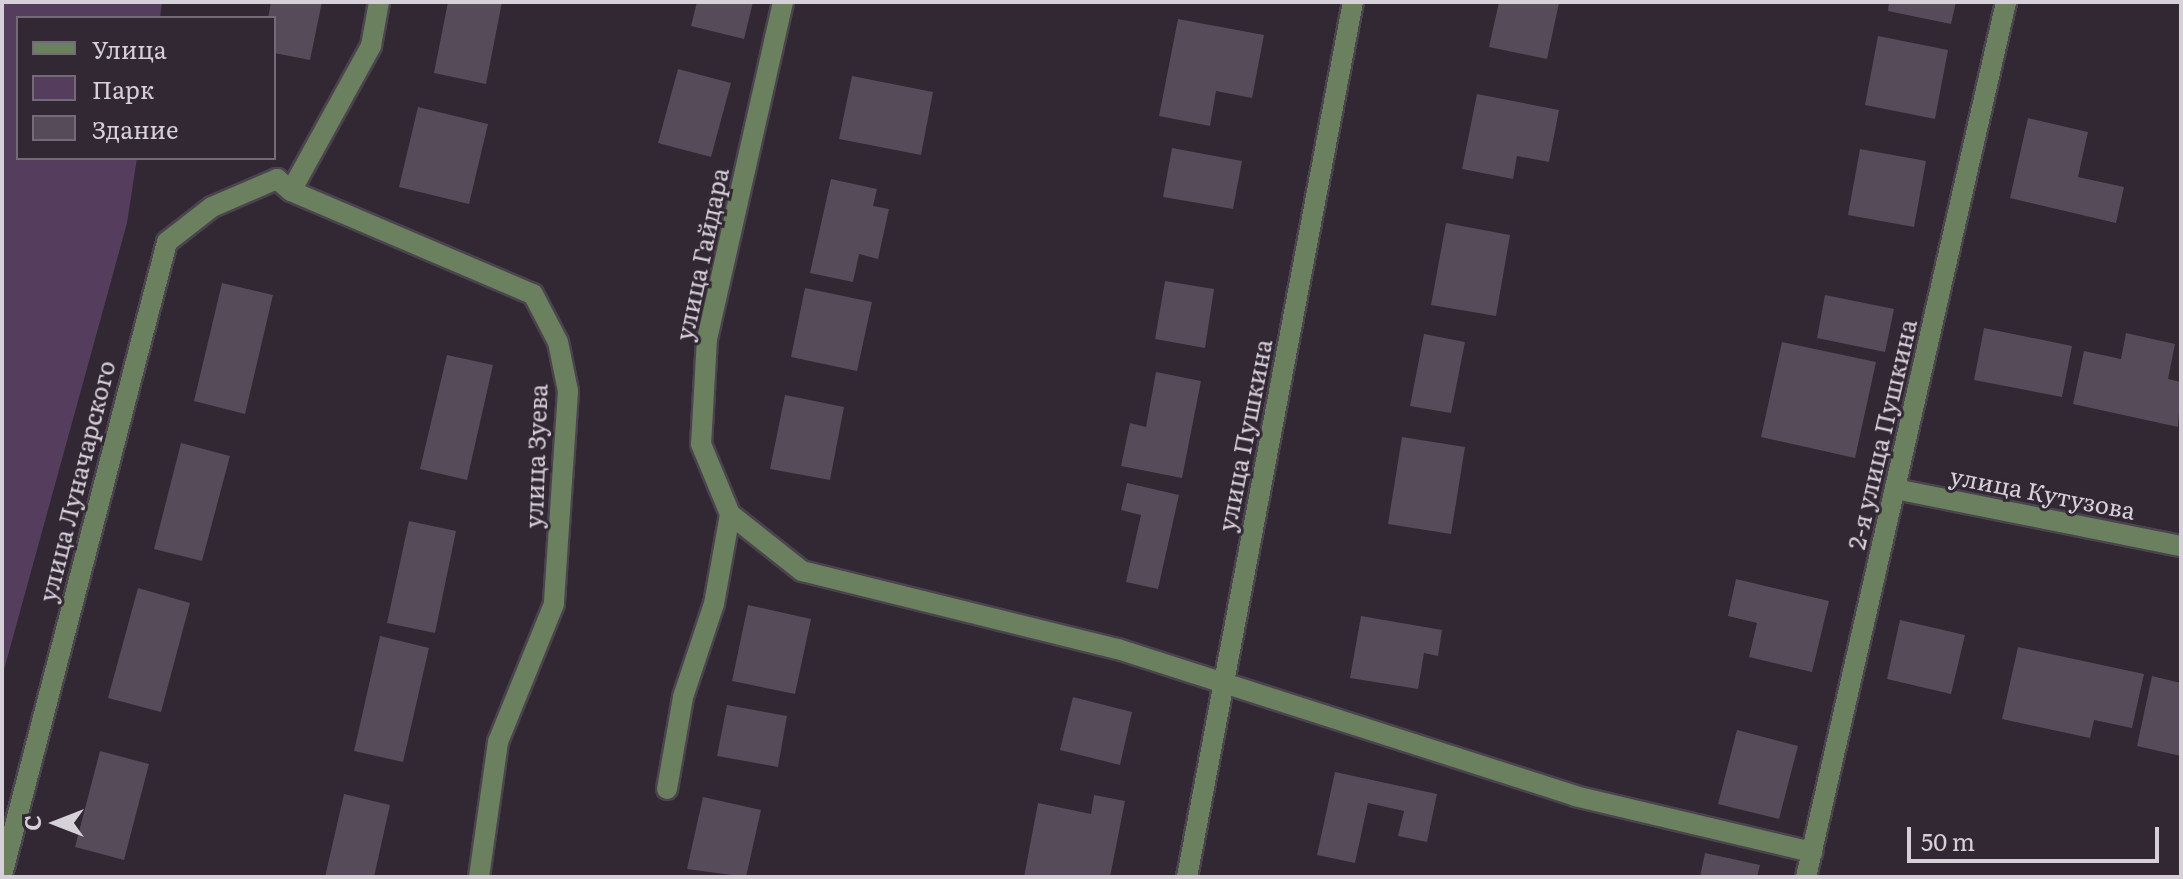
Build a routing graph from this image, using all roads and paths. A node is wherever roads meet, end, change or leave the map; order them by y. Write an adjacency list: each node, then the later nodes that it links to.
1 (379, 2): 5 (street)
2 (783, 2): 7 (street, улица Гайдара)
3 (1353, 2): 9 (street, улица Пушкина)
4 (2006, 2): 6 (street, 2-я улица Пушкина)
5 (291, 191): 12 (street, улица Луначарского); 13 (street, улица Зуева)
6 (1895, 489): 8 (street, улица Кутузова); 11 (street, 2-я улица Пушкина)
7 (730, 514): 9 (street); 10 (street)
8 (2181, 546)
9 (1224, 681): 11 (street); 14 (street, улица Пушкина)
10 (667, 789)
11 (1812, 852): 15 (street, 2-я улица Пушкина)
12 (2, 875)
13 (479, 877)
14 (1187, 877)
15 (1806, 877)

